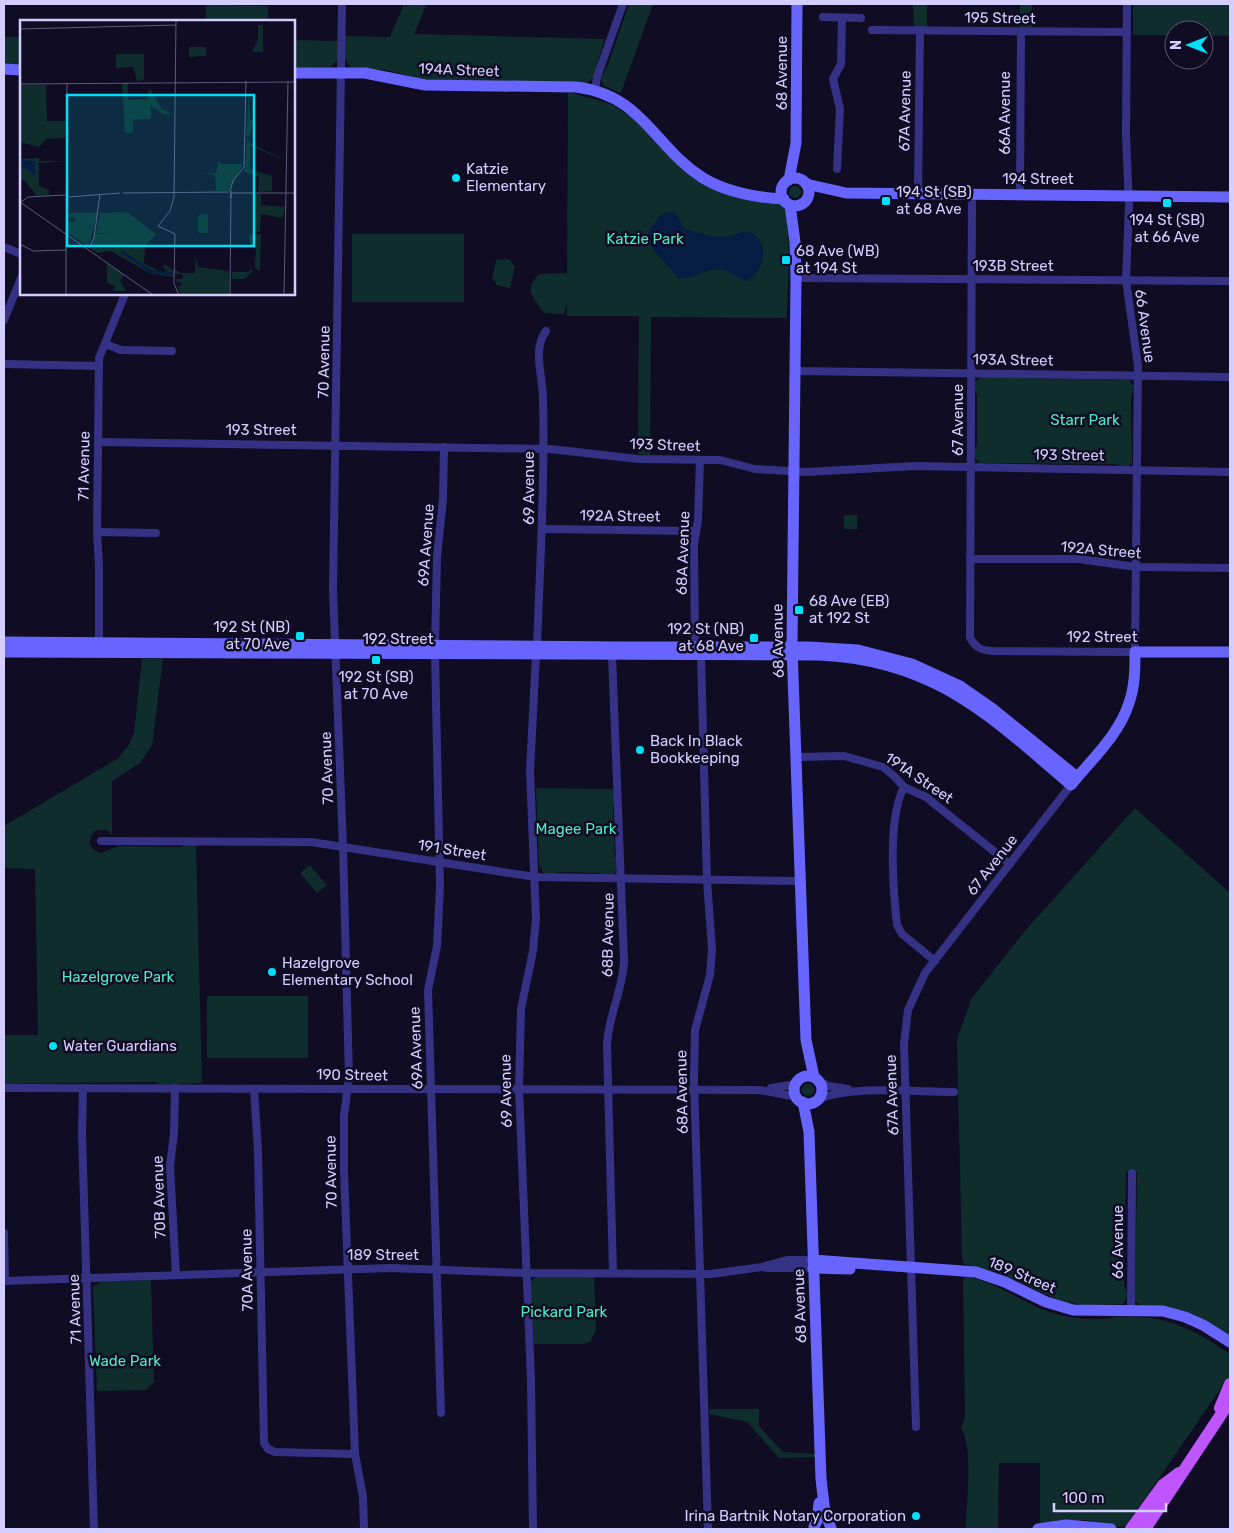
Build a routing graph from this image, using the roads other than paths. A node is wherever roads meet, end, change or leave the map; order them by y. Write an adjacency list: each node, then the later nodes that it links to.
1 (342, 4): 14 (street, 70 Avenue)
2 (623, 4): 16 (street)
3 (797, 4): 18 (street, 68 Avenue)
4 (1127, 4): 11 (street, 66 Avenue)
5 (824, 17): 6 (street)
6 (842, 18): 7 (street); 17 (street)
7 (861, 18)
8 (872, 30): 9 (street, 195 Street)
9 (920, 30): 10 (street, 195 Street); 21 (street, 67A Avenue)
10 (1021, 32): 11 (street, 195 Street); 23 (street, 66A Avenue)
11 (1127, 32): 24 (street, 66 Avenue)
12 (4, 70): 13 (street)
13 (20, 70)
14 (341, 72): 15 (street, 194A Street); 16 (street, 194A Street); 46 (street, 70 Avenue)
15 (295, 73)
16 (595, 90): 19 (street, 194 Street)
17 (837, 168)
18 (795, 183): 19 (street, 194 Street); 20 (street, 194 Street); 26 (street); 26 (street)
19 (740, 192): 26 (street, 194 Street)
20 (846, 193): 21 (street, 194 Street); 26 (street, 194 Street)
21 (918, 193): 22 (street, 194 Street)
22 (972, 194): 23 (street, 194 Street); 31 (street, 67 Avenue)
23 (1020, 194): 24 (street, 194 Street)
24 (1129, 195): 25 (street, 194 Street); 32 (street, 66 Avenue)
25 (1230, 197)
26 (795, 203): 29 (street, 68 Avenue)
27 (4, 247): 28 (street)
28 (20, 254)
29 (796, 278): 31 (street, 193B Street); 41 (street, 68 Avenue)
30 (20, 280): 35 (street)
31 (972, 280): 32 (street, 193B Street); 42 (street, 67 Avenue)
32 (1126, 280): 33 (street, 193B Street); 43 (street, 66 Avenue)
33 (1230, 281)
34 (125, 295): 37 (street, 71 Avenue)
35 (4, 320)
36 (546, 331): 48 (street, 69 Avenue)
37 (105, 344): 38 (street); 40 (street, 71 Avenue)
38 (172, 351)
39 (4, 364): 40 (street)
40 (99, 366): 45 (street, 71 Avenue)
41 (794, 371): 42 (street, 193A Street); 51 (street, 68 Avenue)
42 (972, 373): 43 (street, 193A Street); 50 (street, 67 Avenue)
43 (1138, 376): 44 (street, 193A Street); 52 (street, 66 Avenue)
44 (1230, 377)
45 (99, 442): 46 (street, 193 Street); 56 (street, 71 Avenue)
46 (336, 445): 47 (street, 193 Street); 64 (street, 70 Avenue)
47 (444, 447): 48 (street, 193 Street); 65 (street, 69A Avenue)
48 (542, 448): 49 (street, 193 Street); 54 (street, 69 Avenue)
49 (700, 460): 51 (street, 193 Street); 55 (street, 68A Avenue)
50 (971, 467): 51 (street, 193 Street); 52 (street, 193 Street); 58 (street, 67 Avenue)
51 (794, 471): 68 (street, 68 Avenue)
52 (1137, 471): 53 (street, 193 Street); 59 (street, 66 Avenue)
53 (1230, 472)
54 (543, 529): 55 (street, 192A Street); 66 (street, 69 Avenue)
55 (696, 531): 70 (street, 68A Avenue)
56 (97, 532): 57 (street); 62 (street, 71 Avenue)
57 (156, 533)
58 (970, 559): 59 (street, 192A Street); 63 (street, 67 Avenue)
59 (1136, 567): 60 (street, 192A Street); 71 (street, 66 Avenue)
60 (1230, 568)
61 (4, 642): 62 (street, 192 Street)
62 (98, 643): 64 (street, 192 Street)
63 (974, 646): 71 (street, 192 Street)
64 (337, 649): 65 (street, 192 Street); 69 (street, 192 Street); 77 (street, 70 Avenue)
65 (435, 650): 66 (street, 192 Street); 66 (street, 192 Street); 78 (street, 69A Avenue)
66 (537, 651): 67 (street, 192 Street); 80 (street, 69 Avenue)
67 (616, 651): 70 (street, 192 Street); 81 (street, 68B Avenue)
68 (793, 651): 70 (street, 192 Street); 73 (street, 68 Avenue); 74 (street, 192 Street)
69 (4, 652)
70 (698, 652): 82 (street, 68A Avenue)
71 (1135, 652): 72 (street, 192 Street); 74 (street)
72 (1230, 652)
73 (796, 756): 75 (street, 191A Street); 83 (street, 68 Avenue)
74 (1074, 781): 79 (street, 67 Avenue)
75 (904, 787): 79 (street, 191A Street); 84 (street)
76 (101, 841): 77 (street, 191 Street)
77 (343, 846): 78 (street, 191 Street); 90 (street, 70 Avenue)
78 (440, 863): 80 (street, 191 Street); 91 (street, 69A Avenue)
79 (1010, 864): 84 (street, 67 Avenue)
80 (535, 877): 81 (street, 191 Street); 92 (street, 69 Avenue)
81 (622, 880): 82 (street, 191 Street); 93 (street, 68B Avenue)
82 (707, 881): 83 (street, 191 Street); 94 (street, 68A Avenue)
83 (800, 881): 85 (street, 68 Avenue)
84 (935, 961): 97 (street, 67A Avenue)
85 (808, 1080): 95 (street, 190 Street); 96 (street, 190 Street); 99 (street); 99 (street)
86 (4, 1088): 87 (street, 190 Street)
87 (83, 1088): 88 (street, 190 Street); 111 (street, 71 Avenue)
88 (176, 1088): 89 (street, 190 Street); 110 (street, 70B Avenue)
89 (254, 1088): 90 (street, 190 Street); 106 (street, 70A Avenue)
90 (348, 1088): 91 (street, 190 Street); 104 (street, 70 Avenue)
91 (431, 1088): 92 (street, 190 Street); 105 (street, 69A Avenue)
92 (519, 1088): 93 (street, 190 Street); 107 (street, 69 Avenue)
93 (607, 1090): 94 (street, 190 Street); 108 (street, 68B Avenue)
94 (695, 1090): 95 (street, 190 Street); 109 (street, 68A Avenue)
95 (759, 1090): 99 (street, 190 Street)
96 (857, 1091): 97 (street, 190 Street); 99 (street, 190 Street)
97 (906, 1092): 98 (street, 190 Street); 103 (street, 67A Avenue)
98 (954, 1092)
99 (808, 1100): 102 (street, 68 Avenue)
100 (1132, 1173): 113 (street, 66 Avenue)
101 (4, 1233): 112 (street)
102 (813, 1264): 103 (street, 189 Street); 109 (street, 189 Street); 123 (street, 68 Avenue)
103 (911, 1267): 113 (street, 189 Street); 120 (street, 67A Avenue)
104 (348, 1270): 105 (street, 189 Street); 106 (street, 189 Street); 122 (street, 70 Avenue)
105 (437, 1270): 107 (street, 189 Street); 119 (street, 69A Avenue)
106 (260, 1272): 110 (street, 189 Street); 122 (street, 70A Avenue)
107 (525, 1273): 108 (street, 189 Street); 128 (street, 69 Avenue)
108 (613, 1273): 109 (street, 189 Street)
109 (700, 1274): 129 (street, 68A Avenue)
110 (176, 1275): 111 (street, 189 Street)
111 (88, 1279): 112 (street, 189 Street); 126 (street, 71 Avenue)
112 (5, 1281)
113 (1131, 1312): 114 (street, 189 Street)
114 (1153, 1312): 115 (street, 189 Street); 116 (street, 189 Street)
115 (1230, 1342)
116 (1230, 1352)
117 (1230, 1384): 121 (main road)
118 (1230, 1401): 121 (main road)
119 (441, 1413)
120 (916, 1427)
121 (1212, 1429): 124 (main road)
122 (356, 1454): 127 (street, 70 Avenue)
123 (821, 1479): 125 (street, 68 Avenue); 130 (street, 68 Avenue)
124 (1152, 1518): 133 (main road); 134 (main road)
125 (813, 1528): 130 (street)
126 (94, 1529)
127 (364, 1529)
128 (532, 1529)
129 (708, 1529)
130 (832, 1529)
131 (1038, 1529): 132 (street)
132 (1111, 1529)
133 (1131, 1529)
134 (1145, 1529)

